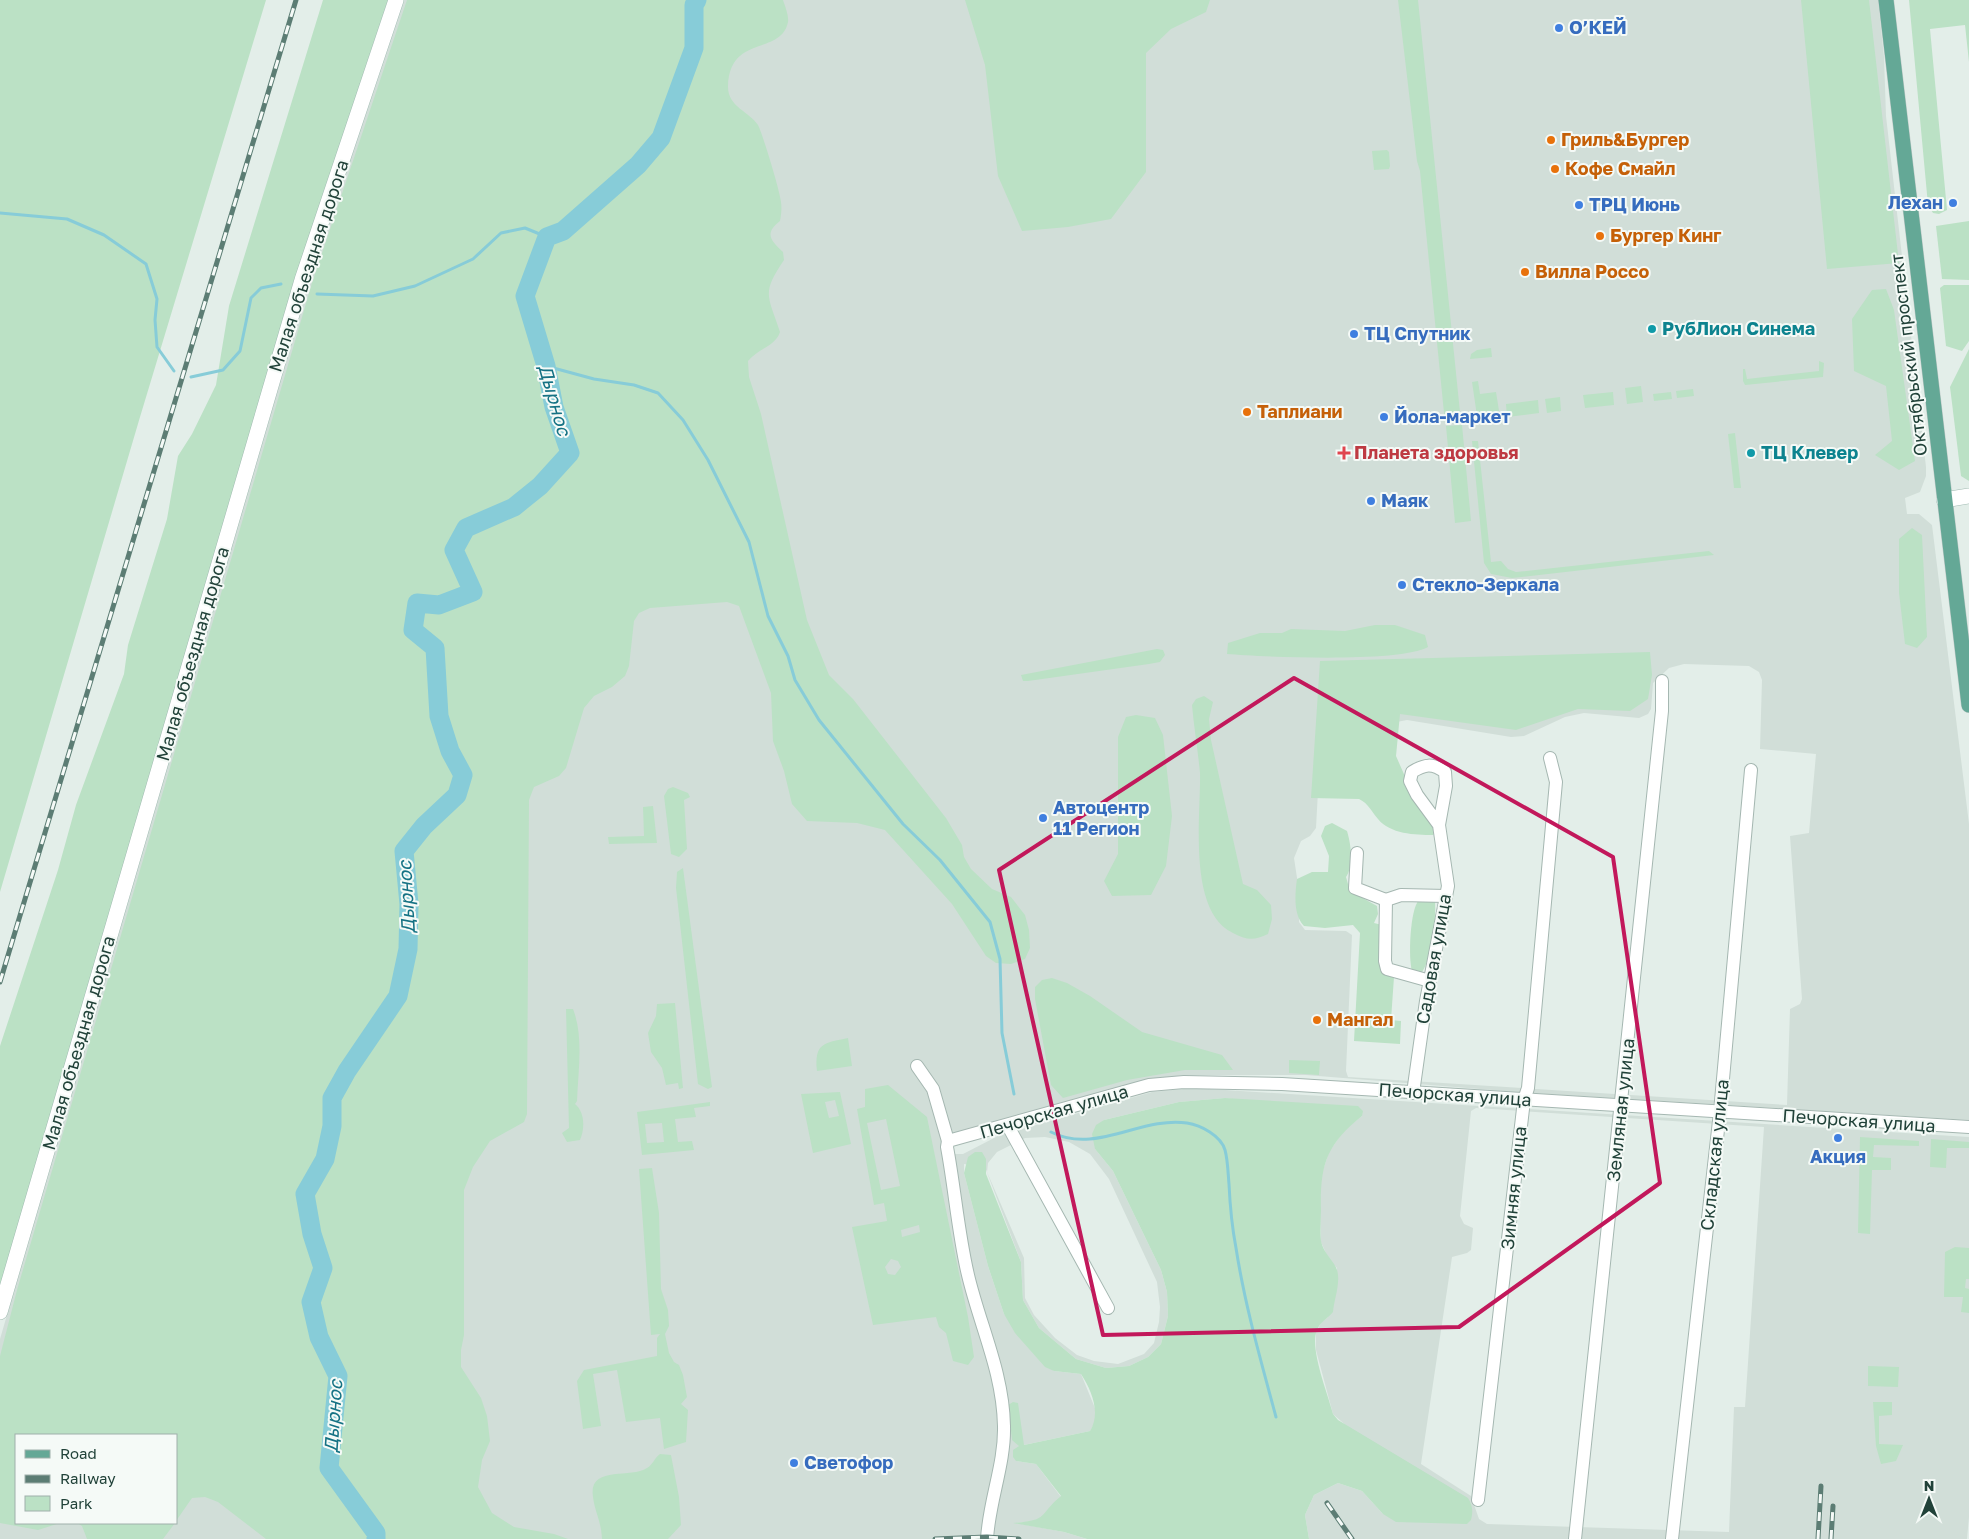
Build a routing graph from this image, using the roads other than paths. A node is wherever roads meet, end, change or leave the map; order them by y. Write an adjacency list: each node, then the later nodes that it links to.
1 (396, 0): 23 (street, Малая объездная дорога)
2 (1886, 0): 4 (main road, Октябрьский проспект)
3 (1969, 496): 4 (street)
4 (1944, 500): 6 (main road, Октябрьский проспект)
5 (1662, 681): 17 (street, Земляная улица)
6 (1969, 705)
7 (1550, 758): 16 (street, Зимняя улица)
8 (1751, 770): 18 (street, Складская улица)
9 (1440, 825): 11 (street, Садовая улица)
10 (1357, 853): 12 (street)
11 (1446, 896): 12 (street); 13 (street, Садовая улица)
12 (1386, 900): 13 (street)
13 (1430, 981): 15 (street, Садовая улица)
14 (917, 1066): 21 (street)
15 (1414, 1093): 16 (street, Печорская улица); 19 (street, Печорская улица)
16 (1524, 1100): 17 (street, Печорская улица); 24 (street, Зимняя улица)
17 (1621, 1106): 18 (street, Печорская улица); 26 (street, Земляная улица)
18 (1720, 1112): 20 (street, Печорская улица); 27 (street, Складская улица)
19 (1008, 1126): 21 (street, Печорская улица); 22 (street)
20 (1969, 1127)
21 (948, 1144): 25 (street)
22 (1108, 1308)
23 (0, 1312)
24 (1478, 1500)
25 (987, 1539)
26 (1575, 1539)
27 (1672, 1539)

